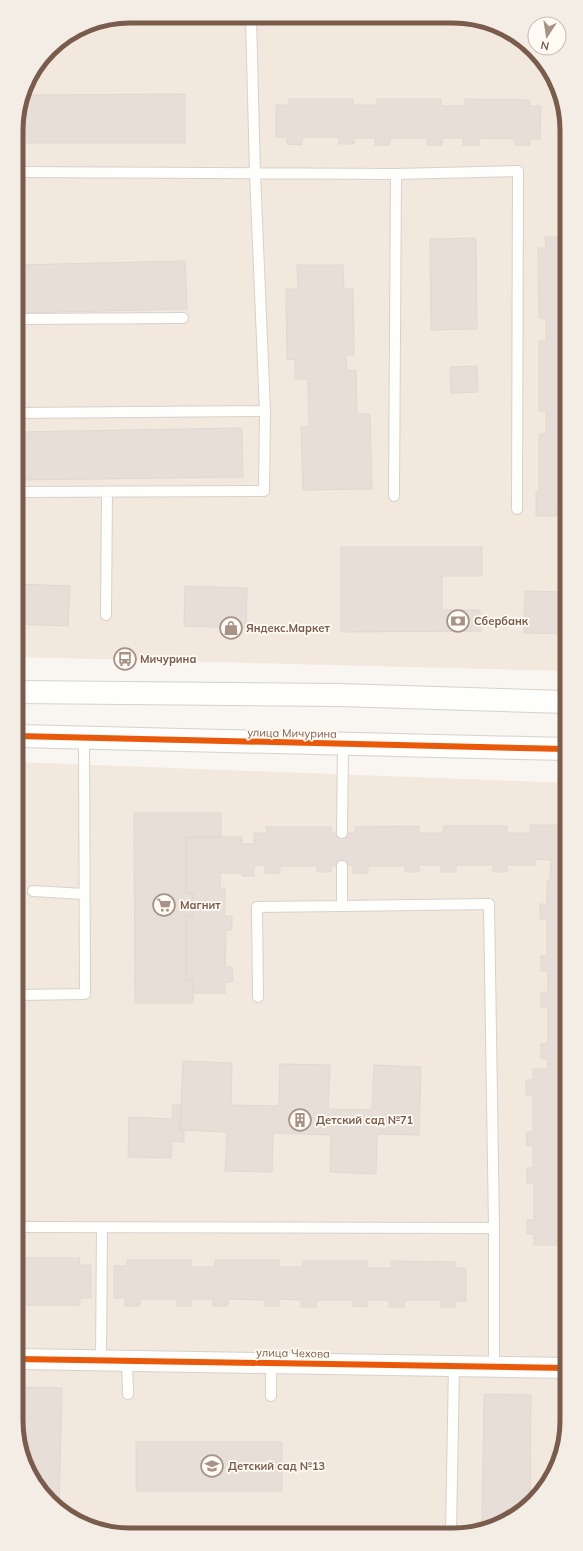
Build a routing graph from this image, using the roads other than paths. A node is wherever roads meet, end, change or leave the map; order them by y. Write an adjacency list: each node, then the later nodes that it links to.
1 (251, 23): 3 (lane)
2 (23, 172): 3 (lane)
3 (255, 173): 4 (lane); 7 (lane)
4 (396, 174): 11 (lane); 12 (lane)
5 (183, 318): 6 (lane)
6 (23, 319)
7 (265, 411): 8 (lane); 10 (lane)
8 (23, 413)
9 (23, 492): 10 (lane)
10 (107, 492): 13 (lane)
11 (394, 496)
12 (517, 509)
13 (106, 615)
14 (23, 692): 15 (street)
15 (560, 702)
16 (23, 736): 17 (street, улица Мичурина)
17 (84, 739): 18 (street, улица Мичурина); 23 (lane)
18 (342, 744): 19 (street, улица Мичурина); 20 (lane)
19 (560, 749)
20 (342, 833)
21 (342, 866): 24 (lane)
22 (33, 891): 23 (lane)
23 (84, 894): 25 (lane)
24 (342, 906): 26 (lane); 29 (lane)
25 (23, 995)
26 (258, 997)
27 (23, 1227): 28 (lane)
28 (102, 1228): 29 (lane); 31 (lane)
29 (494, 1228): 35 (lane)
30 (23, 1359): 31 (street, улица Чехова)
31 (101, 1360): 32 (street, улица Чехова)
32 (127, 1360): 33 (street, улица Чехова); 37 (lane)
33 (271, 1363): 34 (street, улица Чехова); 38 (lane)
34 (454, 1366): 35 (street, улица Чехова); 39 (lane)
35 (494, 1367): 36 (street, улица Чехова)
36 (560, 1368)
37 (128, 1394)
38 (271, 1396)
39 (451, 1528)

